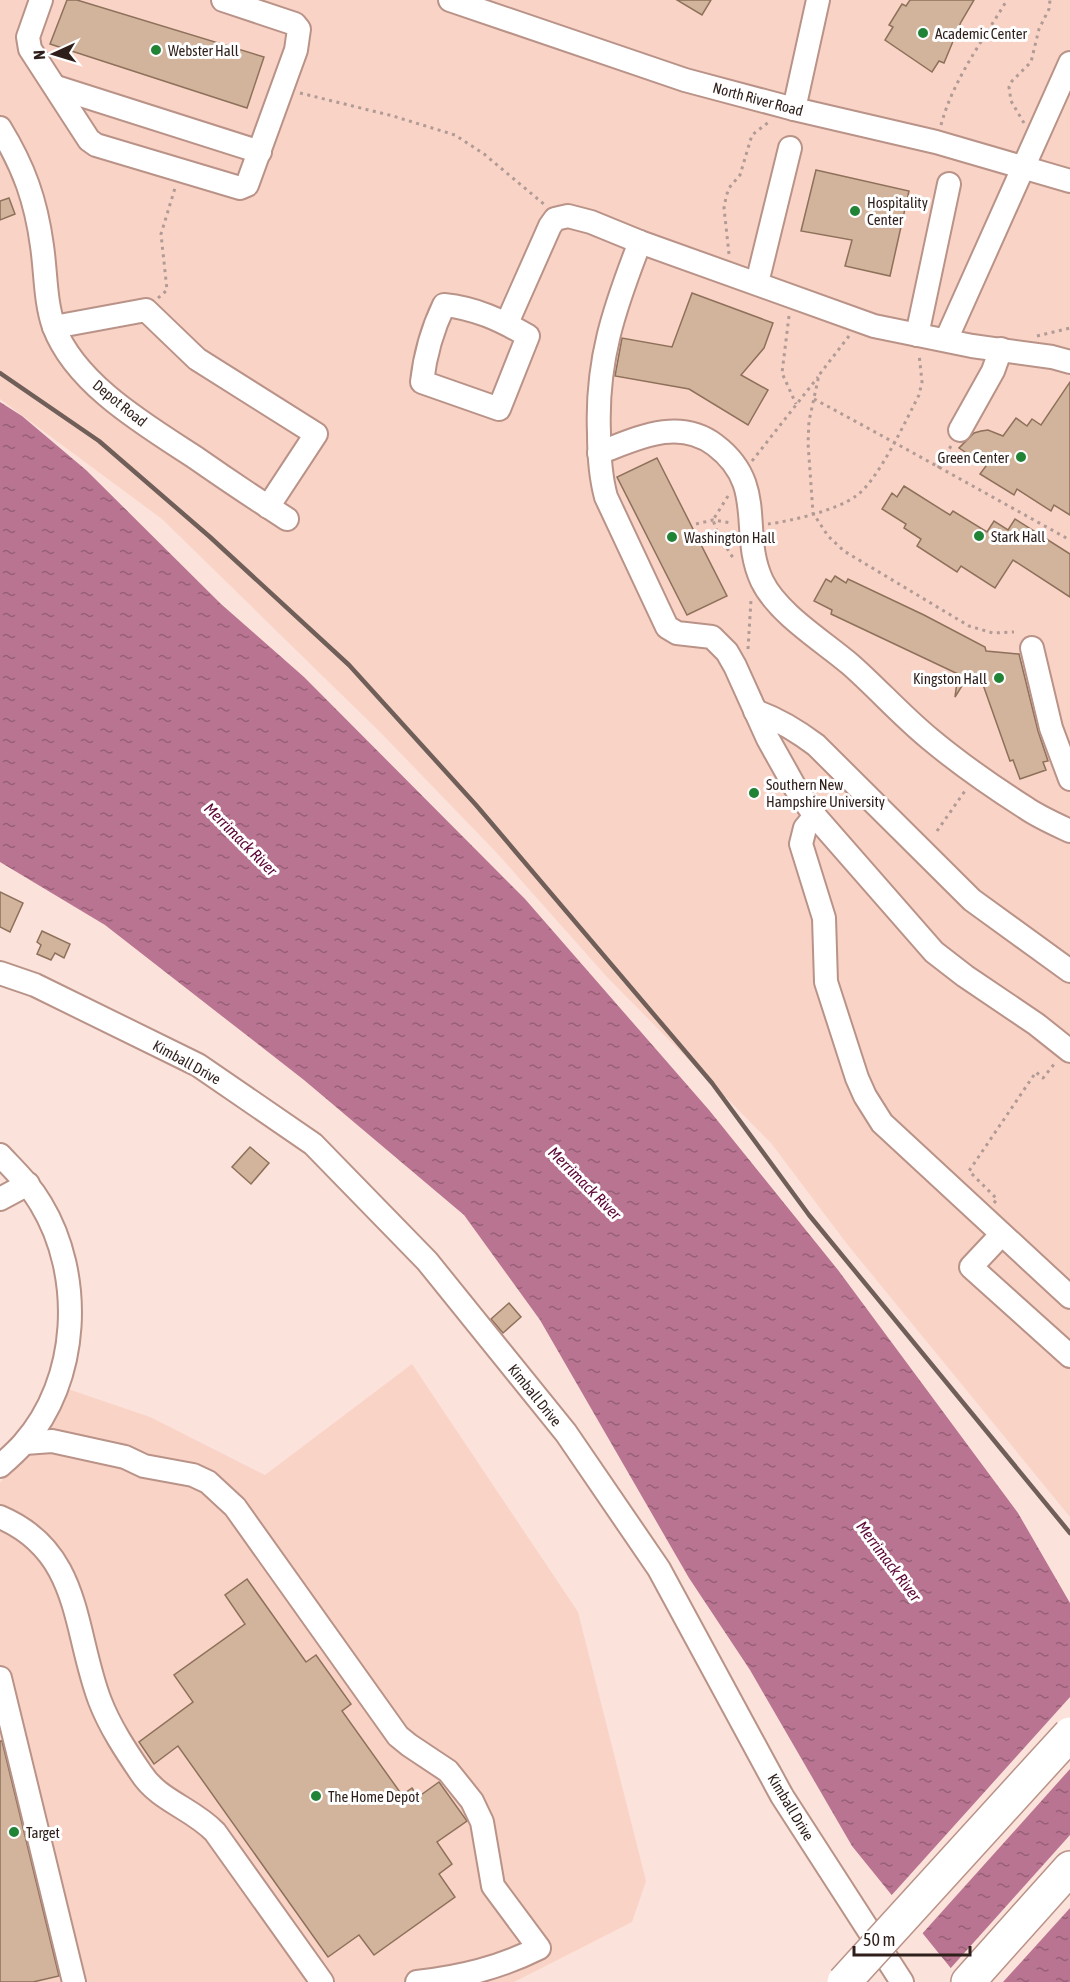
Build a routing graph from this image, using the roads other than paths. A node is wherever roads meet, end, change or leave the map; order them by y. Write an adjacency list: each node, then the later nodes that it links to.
1 (40, 0): 6 (street)
2 (223, 0): 10 (street)
3 (450, 0): 7 (street, North River Road)
4 (818, 0): 7 (street)
5 (1070, 63): 11 (street)
6 (56, 87): 10 (street); 10 (street)
7 (794, 109): 11 (street, North River Road)
8 (0, 128): 17 (street, Depot Road)
9 (790, 148): 15 (street)
10 (260, 152)
11 (1024, 167): 12 (street, North River Road); 19 (street)
12 (1070, 181)
13 (949, 184): 18 (street)
14 (640, 242): 15 (street); 16 (street); 23 (street)
15 (757, 283): 18 (street)
16 (507, 323): 16 (street)
17 (54, 327): 17 (street, Depot Road)
18 (917, 335): 19 (street)
19 (946, 340): 20 (street)
20 (1001, 349): 21 (street); 22 (street)
21 (1070, 362)
22 (960, 430)
23 (599, 453): 25 (street); 28 (street)
24 (1032, 648): 26 (street)
25 (755, 711): 27 (street); 29 (street)
26 (1070, 779)
27 (815, 816): 31 (street); 35 (street)
28 (1070, 831)
29 (1070, 971)
30 (0, 973): 48 (street, Kimball Drive)
31 (1063, 1056)
32 (0, 1155): 33 (street)
33 (28, 1184): 34 (street); 38 (street)
34 (0, 1199)
35 (1001, 1235): 36 (street); 37 (street)
36 (1070, 1297)
37 (1070, 1356)
38 (25, 1443): 39 (street); 46 (street)
39 (0, 1466)
40 (0, 1517): 45 (street)
41 (0, 1678): 44 (street)
42 (1070, 1734): 47 (highway, bridge)
43 (1070, 1868): 49 (highway)
44 (74, 1982)
45 (322, 1982)
46 (417, 1982)
47 (844, 1982)
48 (902, 1982)
49 (968, 1982)

